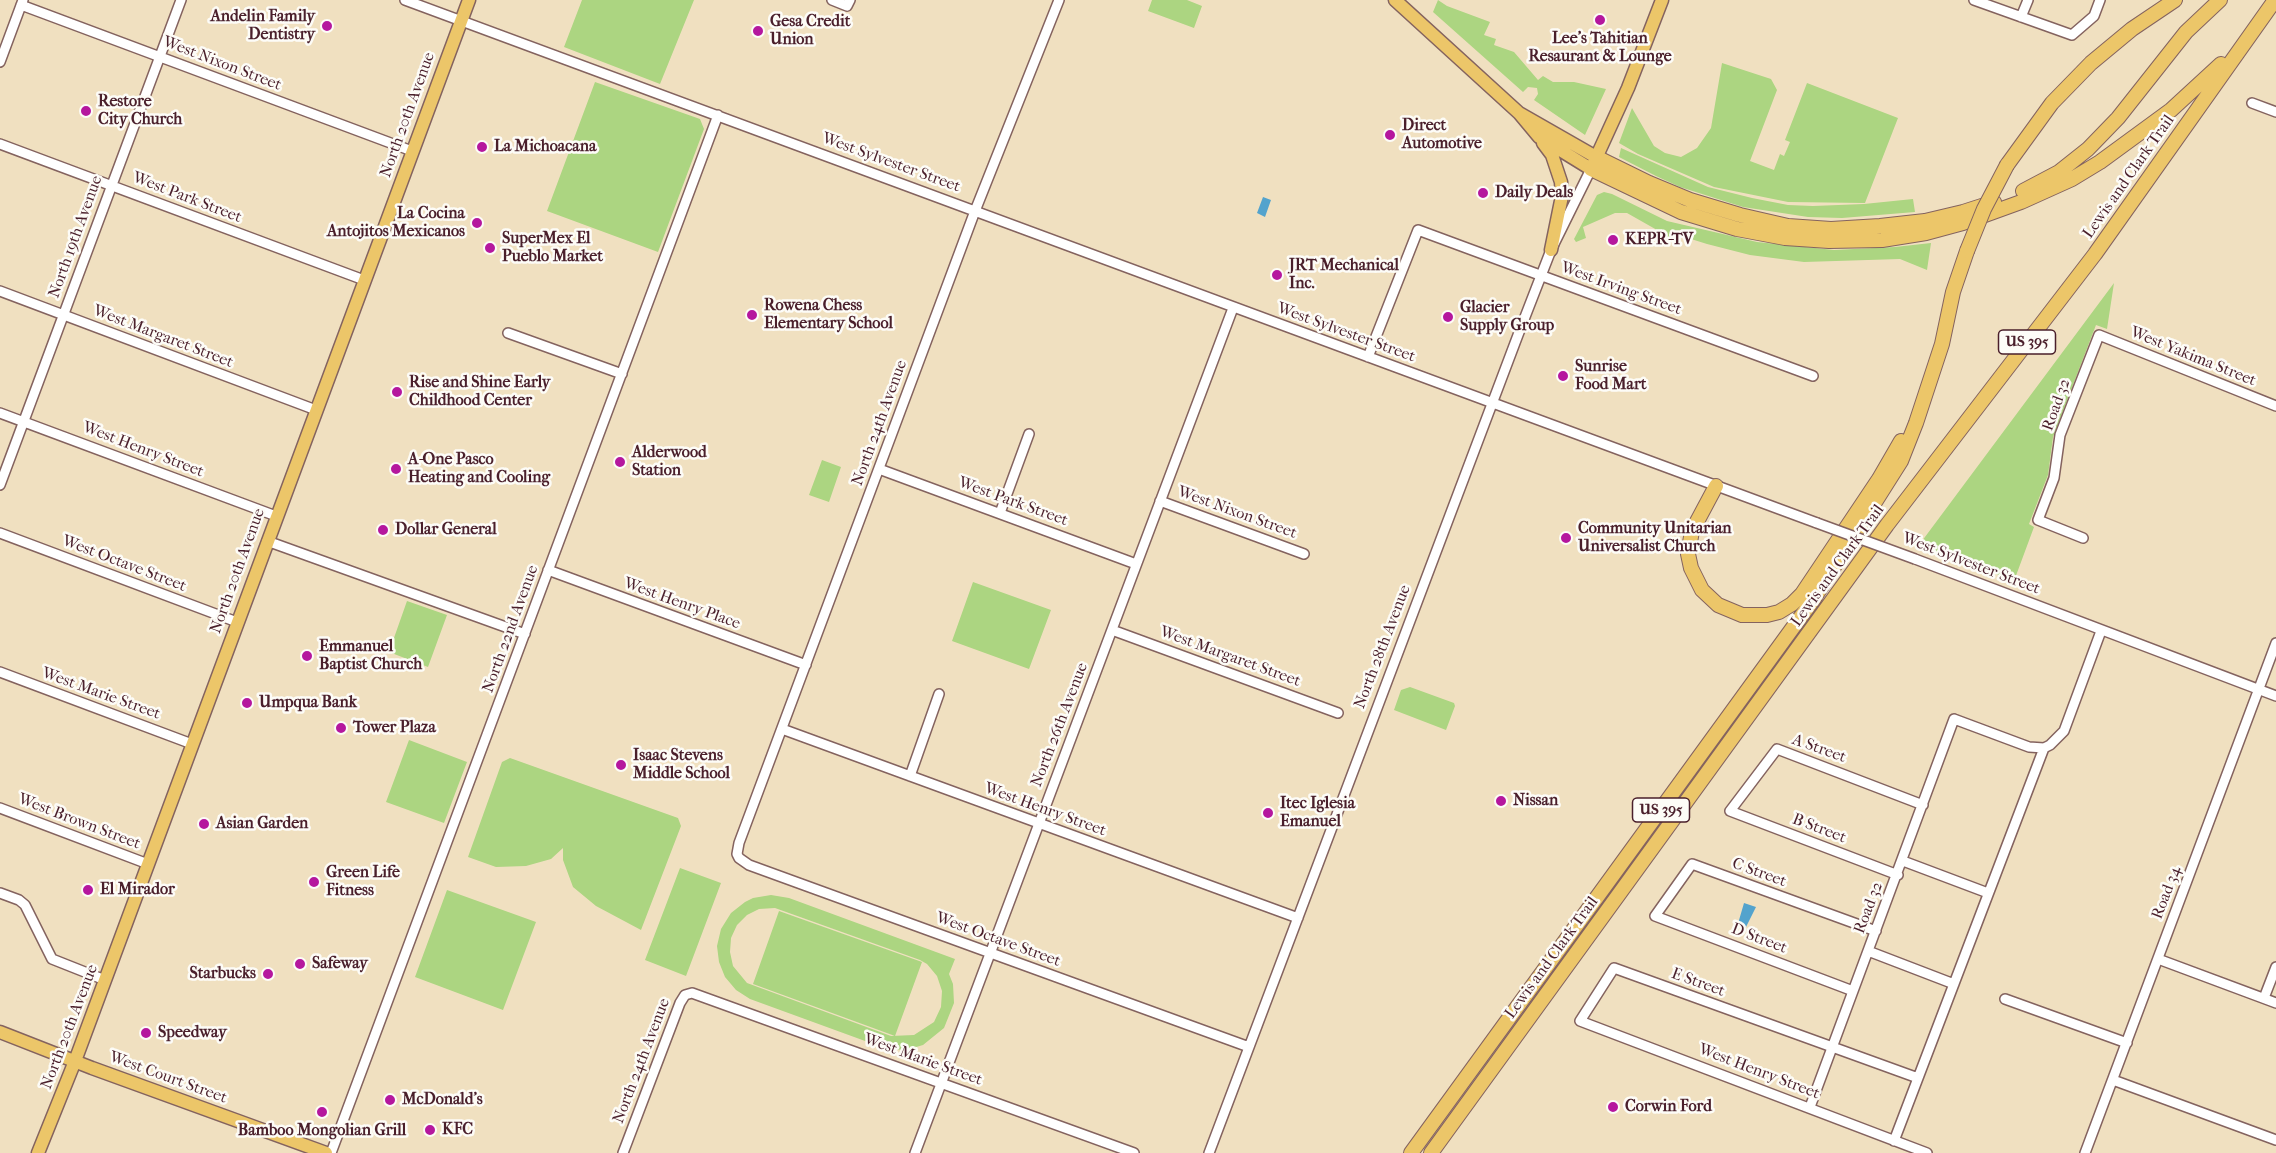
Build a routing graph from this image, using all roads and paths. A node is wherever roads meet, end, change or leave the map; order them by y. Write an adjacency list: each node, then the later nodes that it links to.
1 (181, 0): 18 (street, North 19th Avenue)
2 (405, 0): 17 (street, West Sylvester Street)
3 (469, 0): 17 (main road, North 20th Avenue)
4 (832, 0): 14 (street)
5 (1059, 0): 29 (street, North 24th Avenue)
6 (1395, 0): 21 (main road)
7 (1662, 0): 27 (main road)
8 (1974, 0): 16 (street)
9 (2028, 0): 16 (street)
10 (2100, 0): 16 (street)
11 (2175, 0): 46 (highway, Lewis and Clark Trail / US 395, bridge)
12 (2220, 0): 27 (highway)
13 (22, 3): 18 (street, West Nixon Street); 19 (street)
14 (848, 3)
15 (2271, 5): 27 (highway); 121 (highway, Lewis and Clark Trail / US 395)
16 (2021, 17)
17 (460, 21): 23 (street, West Sylvester Street); 26 (main road, North 20th Avenue)
18 (160, 57): 26 (street, West Nixon Street); 28 (street, North 19th Avenue)
19 (0, 63)
20 (2252, 103): 22 (street)
21 (1519, 112): 24 (main road); 27 (main road)
22 (2276, 112)
23 (718, 116): 29 (street, West Sylvester Street); 39 (street, North 22nd Avenue)
24 (1539, 137): 27 (main road); 30 (main road)
25 (0, 144): 28 (street, West Park Street)
26 (412, 152): 32 (main road, North 20th Avenue)
27 (1594, 163): 30 (street, North 28th Avenue)
28 (112, 186): 32 (street, West Park Street); 35 (street, North 19th Avenue)
29 (975, 211): 34 (street, West Sylvester Street); 48 (street, North 24th Avenue)
30 (1551, 250): 31 (street, North 28th Avenue)
31 (1541, 276): 38 (street, West Irving Street); 40 (street, West Irving Street); 41 (street, North 28th Avenue)
32 (364, 280): 43 (main road, North 20th Avenue)
33 (0, 291): 35 (street, West Margaret Street)
34 (1233, 308): 38 (street, West Sylvester Street); 51 (street, North 26th Avenue)
35 (63, 315): 43 (street, West Margaret Street); 45 (street, North 19th Avenue)
36 (508, 333): 39 (street)
37 (2099, 336): 42 (street, West Yakima Street); 55 (street, Road 32)
38 (1368, 357): 41 (street, West Sylvester Street)
39 (622, 374): 59 (street, North 22nd Avenue)
40 (1813, 376)
41 (1492, 403): 50 (street, West Sylvester Street); 86 (street, North 28th Avenue)
42 (2276, 406)
43 (315, 410): 53 (main road, North 20th Avenue)
44 (0, 412): 45 (street, West Henry Street)
45 (24, 422): 49 (street, North 19th Avenue); 53 (street, West Henry Street)
46 (1916, 423): 50 (highway); 109 (highway, Lewis and Clark Trail / US 395)
47 (1029, 434): 52 (street)
48 (879, 469): 52 (street, West Park Street); 65 (street, North 24th Avenue)
49 (0, 485)
50 (1716, 486): 62 (street, West Sylvester Street, bridge)
51 (1160, 501): 57 (street, West Nixon Street); 58 (street, North 26th Avenue)
52 (1000, 513): 58 (street, West Park Street)
53 (276, 516): 56 (main road, North 20th Avenue)
54 (0, 534): 60 (street, West Octave Street)
55 (2083, 538)
56 (267, 541): 60 (main road, North 20th Avenue); 63 (street)
57 (1304, 554)
58 (1136, 564): 61 (street, North 26th Avenue)
59 (548, 570): 63 (street, North 22nd Avenue); 65 (street, West Henry Place)
60 (237, 622): 72 (main road, North 20th Avenue)
61 (1112, 630): 70 (street, West Margaret Street); 78 (street, North 26th Avenue)
62 (2101, 631): 67 (street, West Sylvester Street); 73 (street)
63 (525, 634): 114 (street, North 22nd Avenue)
64 (2276, 643): 67 (street, Road 34)
65 (806, 665): 71 (street, North 24th Avenue)
66 (0, 672): 72 (street, West Marie Street)
67 (2260, 690): 69 (street, West Sylvester Street); 90 (street, Road 34)
68 (939, 694): 74 (street)
69 (2276, 696)
70 (1338, 713)
71 (782, 729): 74 (street, West Henry Street); 79 (street, North 24th Avenue)
72 (192, 744): 81 (main road, North 20th Avenue)
73 (2044, 748): 75 (street, Road 32); 84 (street)
74 (910, 776): 78 (street, West Henry Street)
75 (1923, 805): 77 (street, A Street); 80 (street, Road 32)
76 (0, 808): 81 (street, West Brown Street)
77 (1730, 812): 82 (street, B Street)
78 (1039, 823): 86 (street, West Henry Street); 89 (street, North 26th Avenue)
79 (739, 858): 89 (street, West Octave Street)
80 (1903, 861): 82 (street, Road 32); 84 (street)
81 (148, 864): 92 (main road, North 20th Avenue)
82 (1898, 875): 87 (street, Road 32)
83 (0, 893): 92 (street)
84 (1988, 893): 93 (street)
85 (1655, 916): 87 (street, C Street); 94 (street, D Street)
86 (1298, 918): 102 (street, North 28th Avenue)
87 (1876, 932): 88 (street, Road 32)
88 (1868, 951): 93 (street); 94 (street, Road 32)
89 (990, 953): 102 (street, West Octave Street); 107 (street, North 26th Avenue)
90 (2158, 959): 96 (street); 101 (street, Road 34)
91 (2276, 967): 96 (street)
92 (105, 980): 104 (main road, North 20th Avenue)
93 (1954, 984): 105 (street)
94 (1853, 991): 103 (street, Road 32)
95 (701, 995): 107 (street, West Marie Street); 115 (street, North 24th Avenue)
96 (2264, 998): 98 (street)
97 (2005, 999): 101 (street)
98 (2276, 1003)
99 (1580, 1021): 103 (street, E Street); 108 (street, West Henry Street)
100 (0, 1032): 104 (main road, West Court Street)
101 (2127, 1043): 106 (street, Road 34)
102 (1249, 1047): 118 (street, North 28th Avenue)
103 (1832, 1047): 105 (street); 108 (street, Road 32)
104 (75, 1060): 112 (main road, North 20th Avenue); 113 (main road, West Court Street)
105 (1918, 1078): 110 (street)
106 (2113, 1080): 111 (street); 123 (street, Road 34)
107 (941, 1082): 116 (street, North 26th Avenue); 117 (street, West Marie Street)
108 (1810, 1107): 110 (street, West Henry Street)
109 (1424, 1137): 119 (highway); 120 (highway, Lewis and Clark Trail / US 395)
110 (1894, 1140): 122 (street, West Henry Street)
111 (2276, 1140)
112 (38, 1153)
113 (326, 1153)
114 (331, 1153)
115 (623, 1153)
116 (915, 1153)
117 (1134, 1153)
118 (1209, 1153)
119 (1400, 1153)
120 (1412, 1153)
121 (1431, 1153)
122 (1927, 1153)
123 (2085, 1153)

